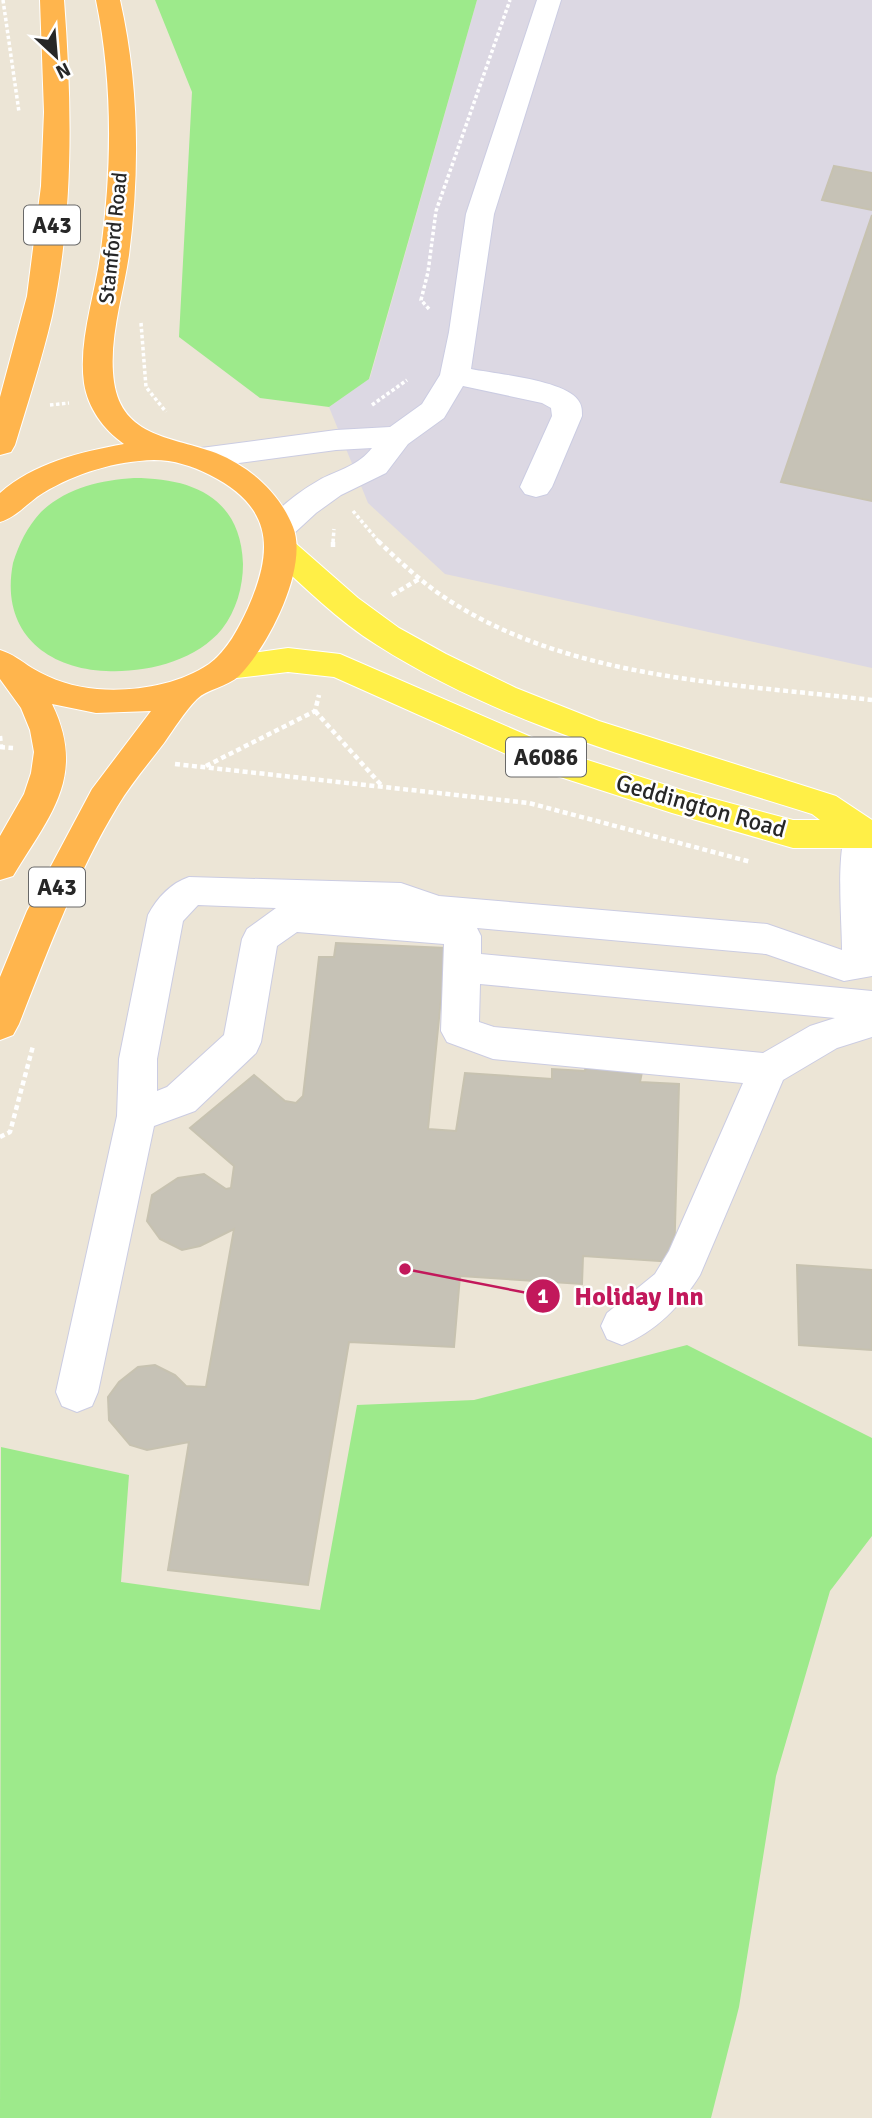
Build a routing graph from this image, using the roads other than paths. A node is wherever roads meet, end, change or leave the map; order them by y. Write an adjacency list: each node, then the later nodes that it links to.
1 (52, 0): 6 (highway, A43)
2 (108, 0): 7 (highway, Stamford Road / A43)
3 (549, 0): 4 (lane)
4 (455, 375): 5 (lane); 9 (lane)
5 (397, 437): 8 (lane); 11 (lane)
6 (0, 445)
7 (159, 449): 8 (highway, A43); 10 (highway, A43)
8 (201, 458): 11 (highway, A43)
9 (536, 487)
10 (0, 511)
11 (281, 539): 12 (highway, A43); 15 (main road, Geddington Road)
12 (228, 667): 14 (highway, A43); 15 (main road, Geddington Road / A6086)
13 (9, 669): 14 (highway, A43); 16 (highway, A43)
14 (185, 690): 20 (highway, A43)
15 (867, 833): 22 (lane)
16 (0, 866)
17 (462, 967): 18 (lane); 21 (lane); 22 (lane)
18 (872, 1006)
19 (872, 1021): 21 (lane)
20 (0, 1024)
21 (768, 1069): 23 (lane)
22 (137, 1116): 24 (lane)
23 (622, 1326)
24 (77, 1392)

